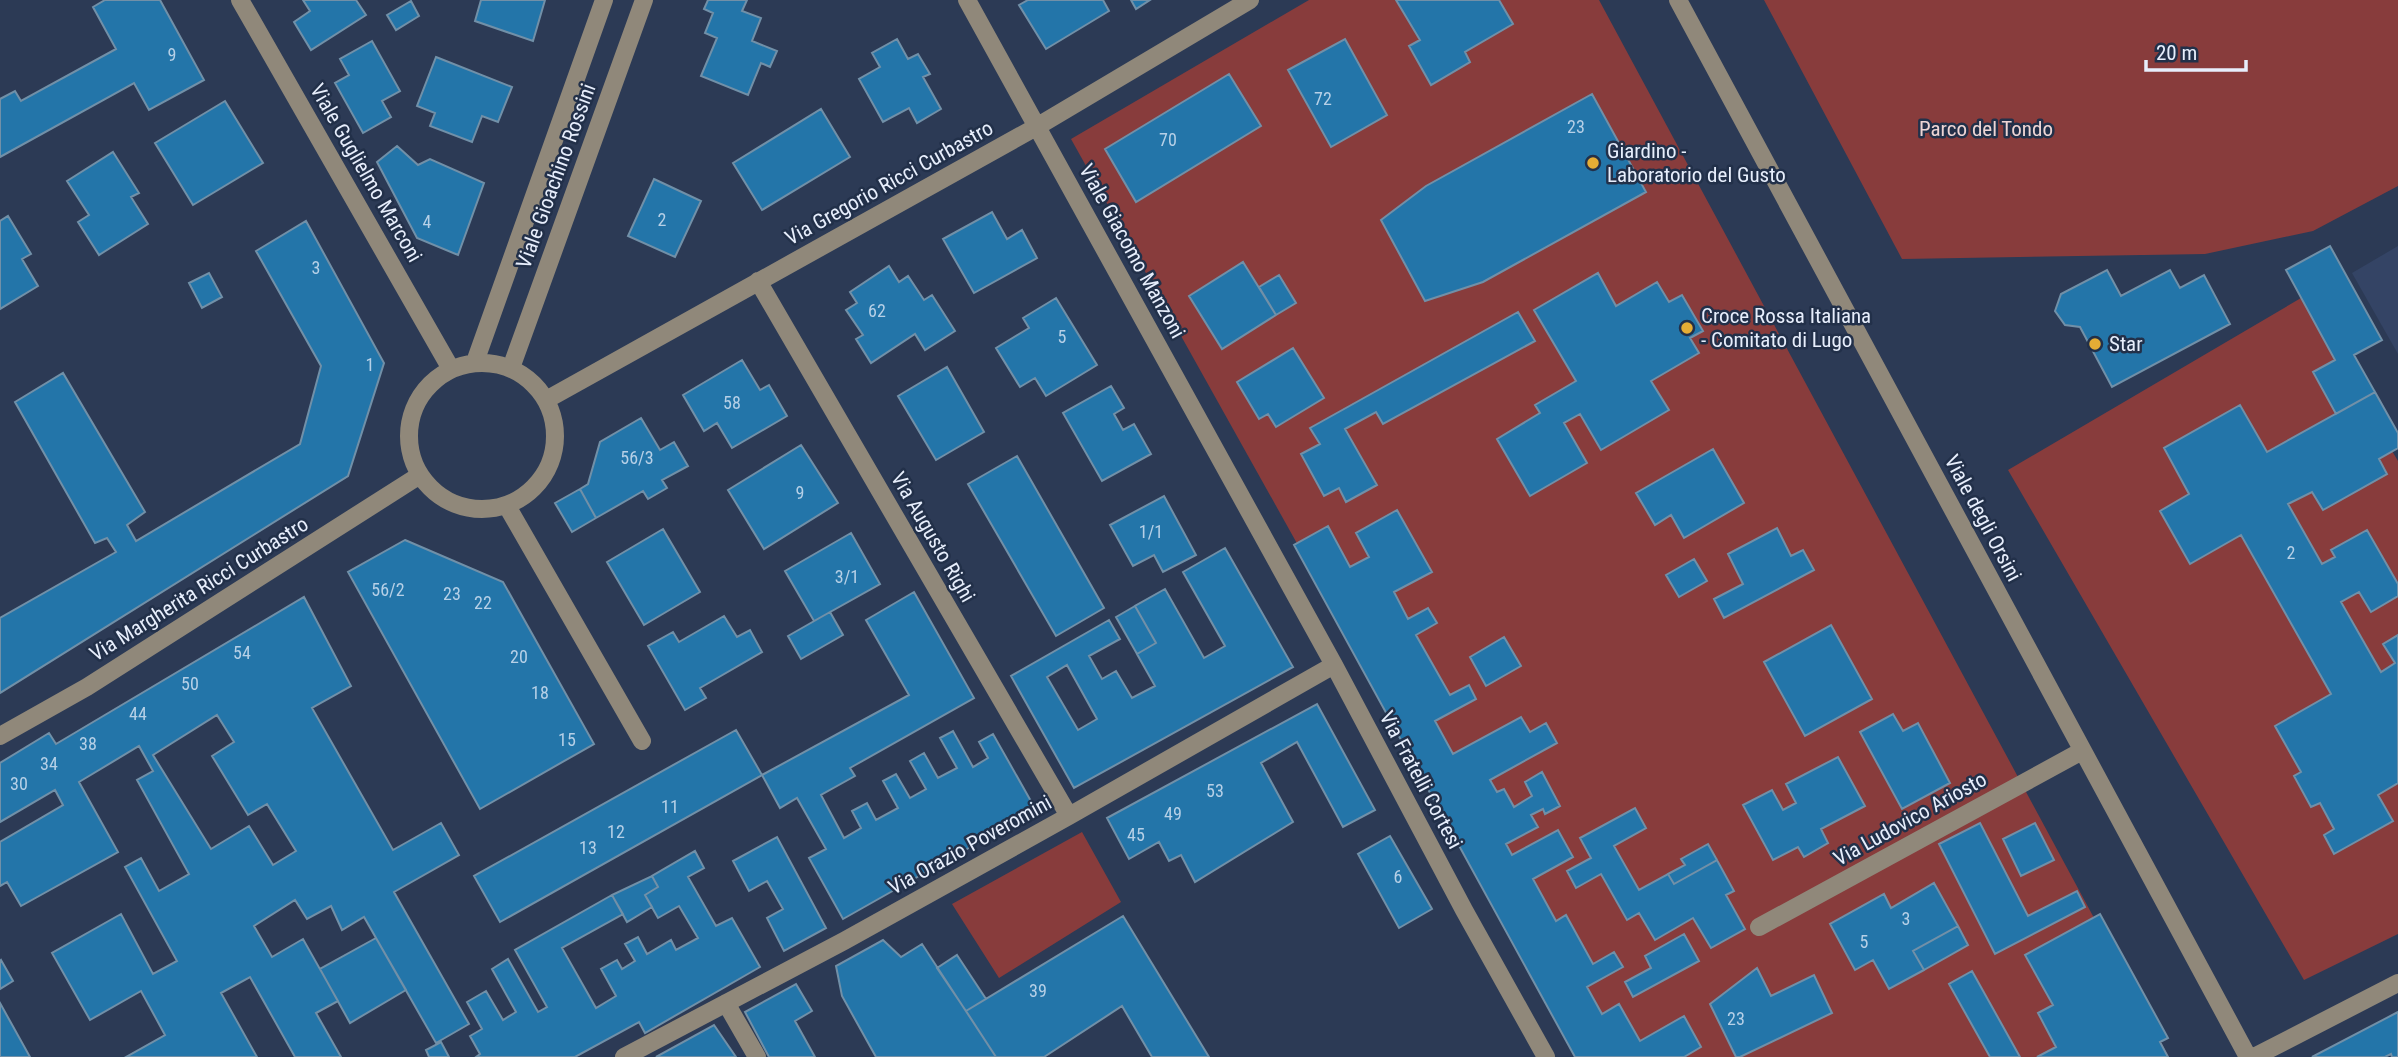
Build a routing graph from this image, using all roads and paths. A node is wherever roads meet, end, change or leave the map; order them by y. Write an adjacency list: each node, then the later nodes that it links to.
1 (240, 0): 11 (street, Viale Guglielmo Marconi)
2 (604, 0): 9 (street, Viale Gioachino Rossini)
3 (644, 0): 10 (street, Viale Gioachino Rossini)
4 (967, 0): 7 (street, Viale Giacomo Manzoni)
5 (1250, 0): 7 (street, Via Gregorio Ricci Curbastro)
6 (1678, 0): 19 (street, Viale degli Orsini)
7 (1038, 126): 8 (street, Via Gregorio Ricci Curbastro); 15 (street, Viale Giacomo Manzoni)
8 (758, 281): 12 (street, Via Gregorio Ricci Curbastro); 20 (street, Via Augusto Righi)
9 (475, 362): 10 (street); 11 (street)
10 (511, 368): 12 (street)
11 (452, 369): 13 (street)
12 (546, 400): 14 (street)
13 (419, 475): 14 (street); 17 (street, Via Margherita Ricci Curbastro)
14 (507, 506): 18 (street)
15 (1255, 524): 16 (street, Via Fratelli Cortesi)
16 (1334, 665): 20 (street, Via Orazio Poveromini); 26 (street, Via Fratelli Cortesi)
17 (0, 737)
18 (642, 741)
19 (2082, 751): 21 (street, Via Ludovico Ariosto); 27 (street, Viale degli Orsini)
20 (1069, 816): 23 (street, Via Orazio Poveromini)
21 (1759, 927)
22 (2398, 983): 28 (street)
23 (726, 1003): 24 (street, Via Orazio Poveromini); 25 (street)
24 (624, 1057)
25 (757, 1057)
26 (1546, 1057)
27 (2248, 1057)
28 (2254, 1057)

